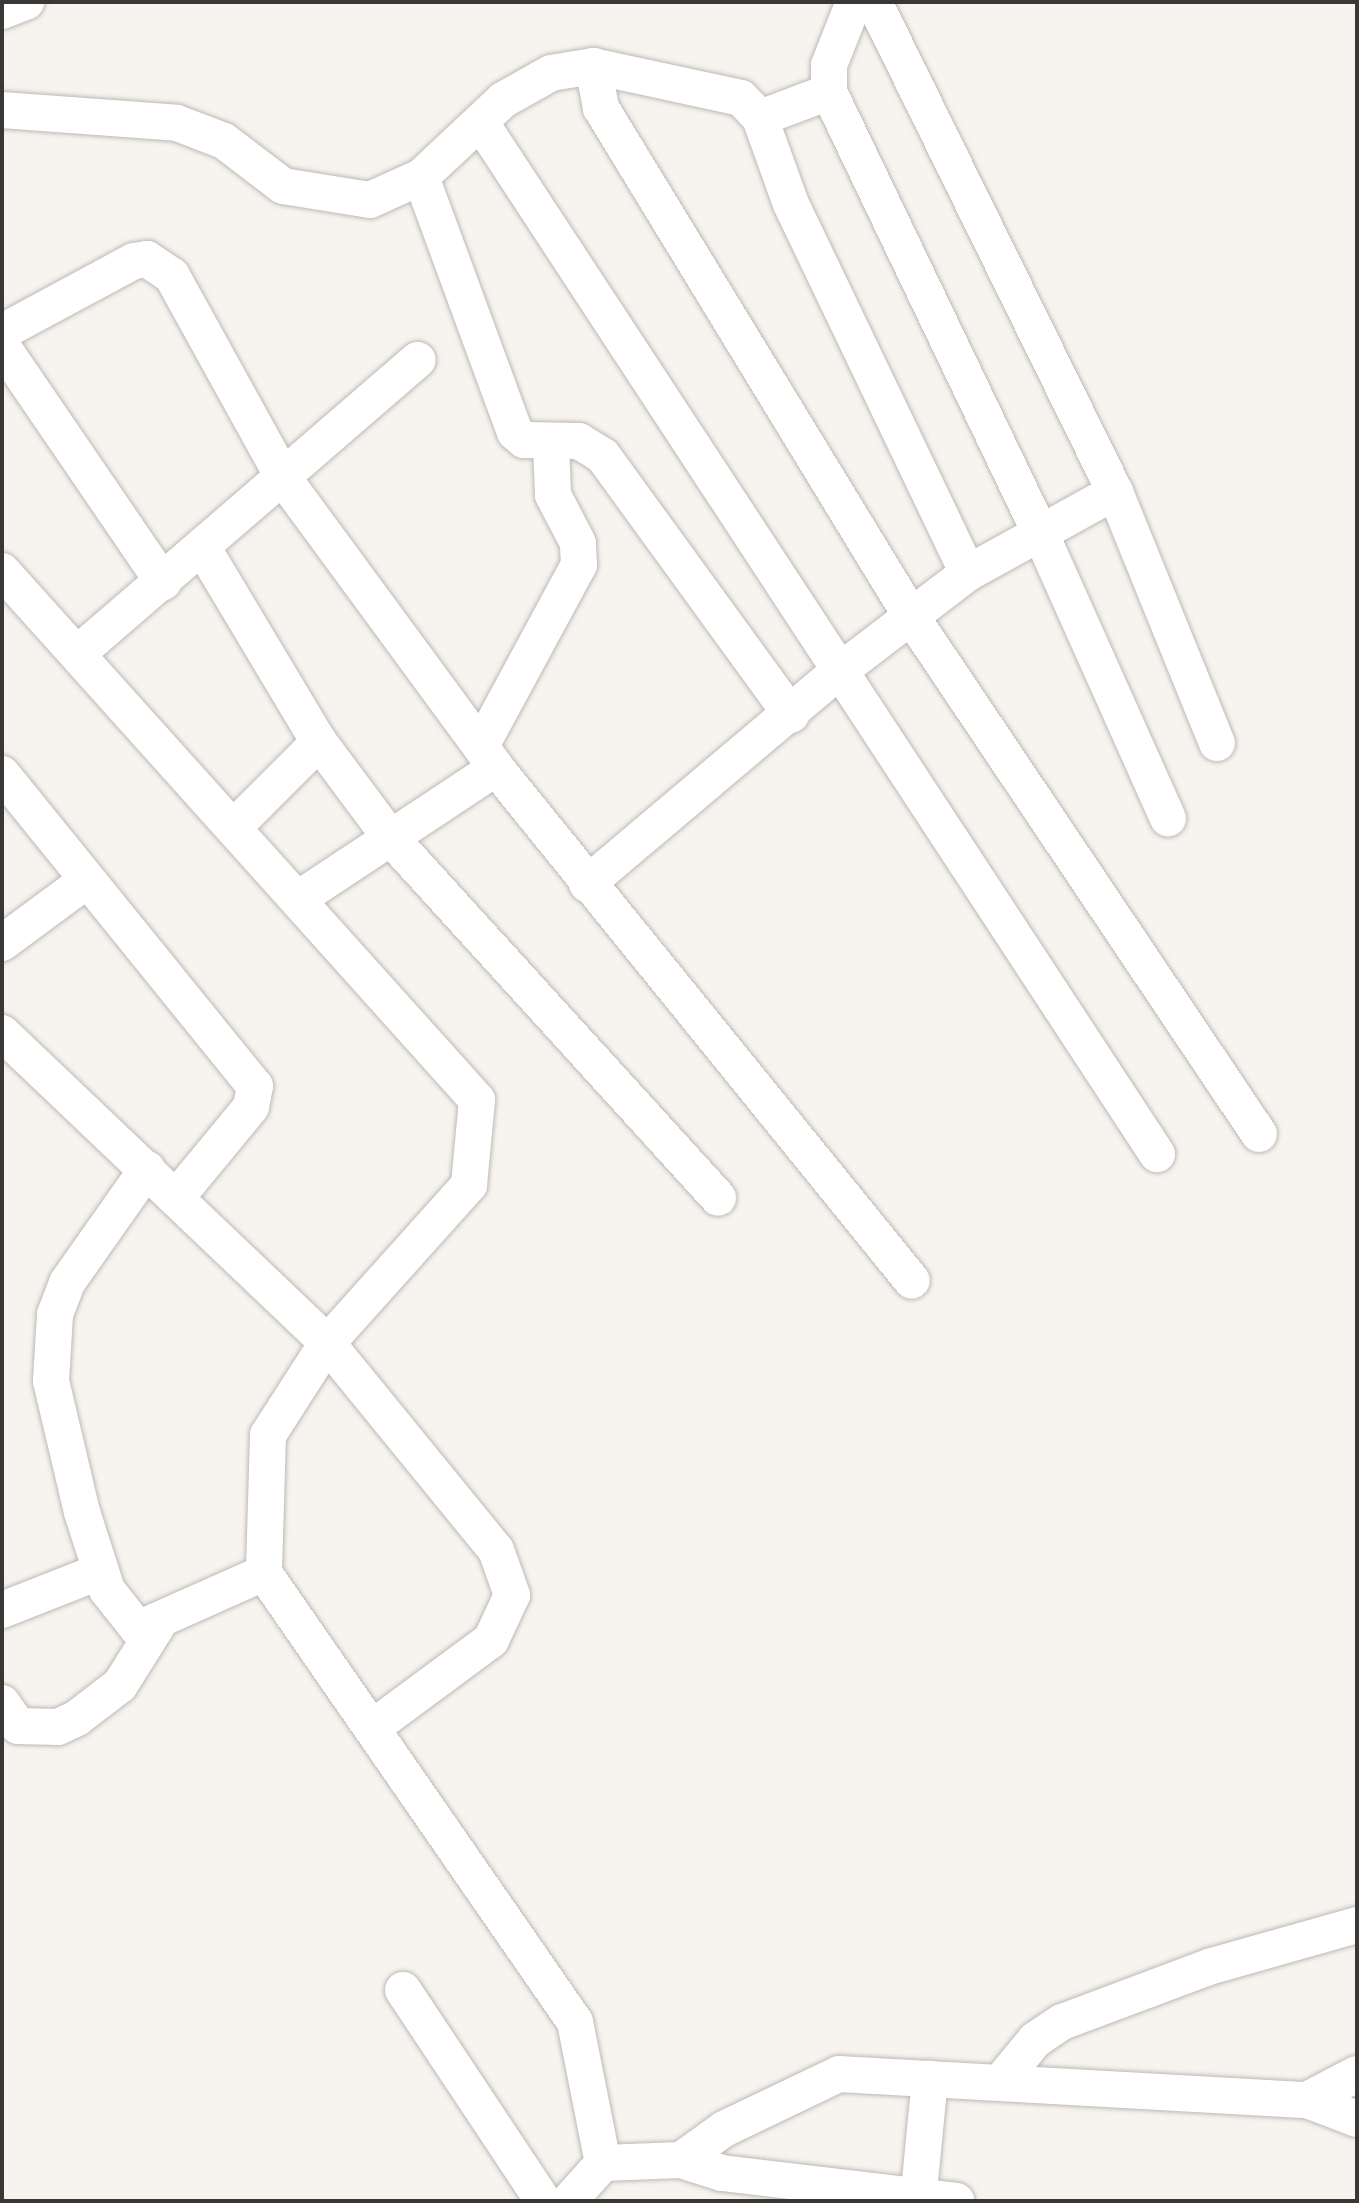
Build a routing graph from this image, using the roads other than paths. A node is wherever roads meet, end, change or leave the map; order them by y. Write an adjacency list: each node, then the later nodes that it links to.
1 (26, 2): 4 (street)
2 (854, 2): 6 (street)
3 (874, 2): 16 (street)
4 (2, 11)
5 (593, 66): 8 (street); 9 (street); 22 (street)
6 (829, 92): 8 (street); 17 (street)
7 (2, 110): 10 (street)
8 (760, 118): 20 (street)
9 (481, 123): 10 (street); 24 (street)
10 (421, 177): 14 (street)
11 (2, 332): 15 (street)
12 (2, 346): 21 (street)
13 (418, 360): 15 (street)
14 (551, 443): 25 (street); 28 (street)
15 (284, 479): 18 (street); 28 (street)
16 (1115, 492): 17 (street); 27 (street)
17 (1039, 530): 20 (street); 30 (street)
18 (204, 550): 21 (street); 26 (street)
19 (2, 571): 23 (street)
20 (968, 573): 22 (street)
21 (163, 582): 23 (street)
22 (911, 616): 24 (street); 38 (street)
23 (77, 654): 31 (street)
24 (837, 673): 25 (street); 39 (street)
25 (791, 715): 34 (street)
26 (319, 742): 31 (street); 32 (street)
27 (1217, 743)
28 (488, 757): 32 (street); 34 (street)
29 (2, 774): 33 (street)
30 (1168, 819)
31 (235, 826): 35 (street)
32 (389, 836): 35 (street); 42 (street)
33 (87, 880): 36 (street); 41 (street)
34 (587, 884): 43 (street)
35 (301, 897): 44 (street)
36 (2, 943)
37 (2, 1033): 40 (street)
38 (1259, 1134)
39 (1157, 1154)
40 (147, 1169): 41 (street); 45 (street)
41 (176, 1198): 44 (street)
42 (718, 1198)
43 (912, 1281)
44 (327, 1343): 46 (street); 50 (street)
45 (101, 1571): 47 (street); 48 (street)
46 (264, 1573): 48 (street); 50 (street)
47 (2, 1610)
48 (157, 1626): 49 (street)
49 (2, 1703)
50 (372, 1728): 59 (street)
51 (1357, 1925): 55 (street)
52 (403, 1990): 61 (street)
53 (1357, 2074): 56 (street)
54 (930, 2079): 55 (street); 58 (street); 60 (street)
55 (1003, 2079): 56 (street)
56 (1307, 2100): 57 (street)
57 (1357, 2119)
58 (681, 2160): 59 (street); 60 (street)
59 (603, 2163): 62 (street)
60 (918, 2199): 63 (street)
61 (543, 2201)
62 (569, 2201)
63 (956, 2201)

